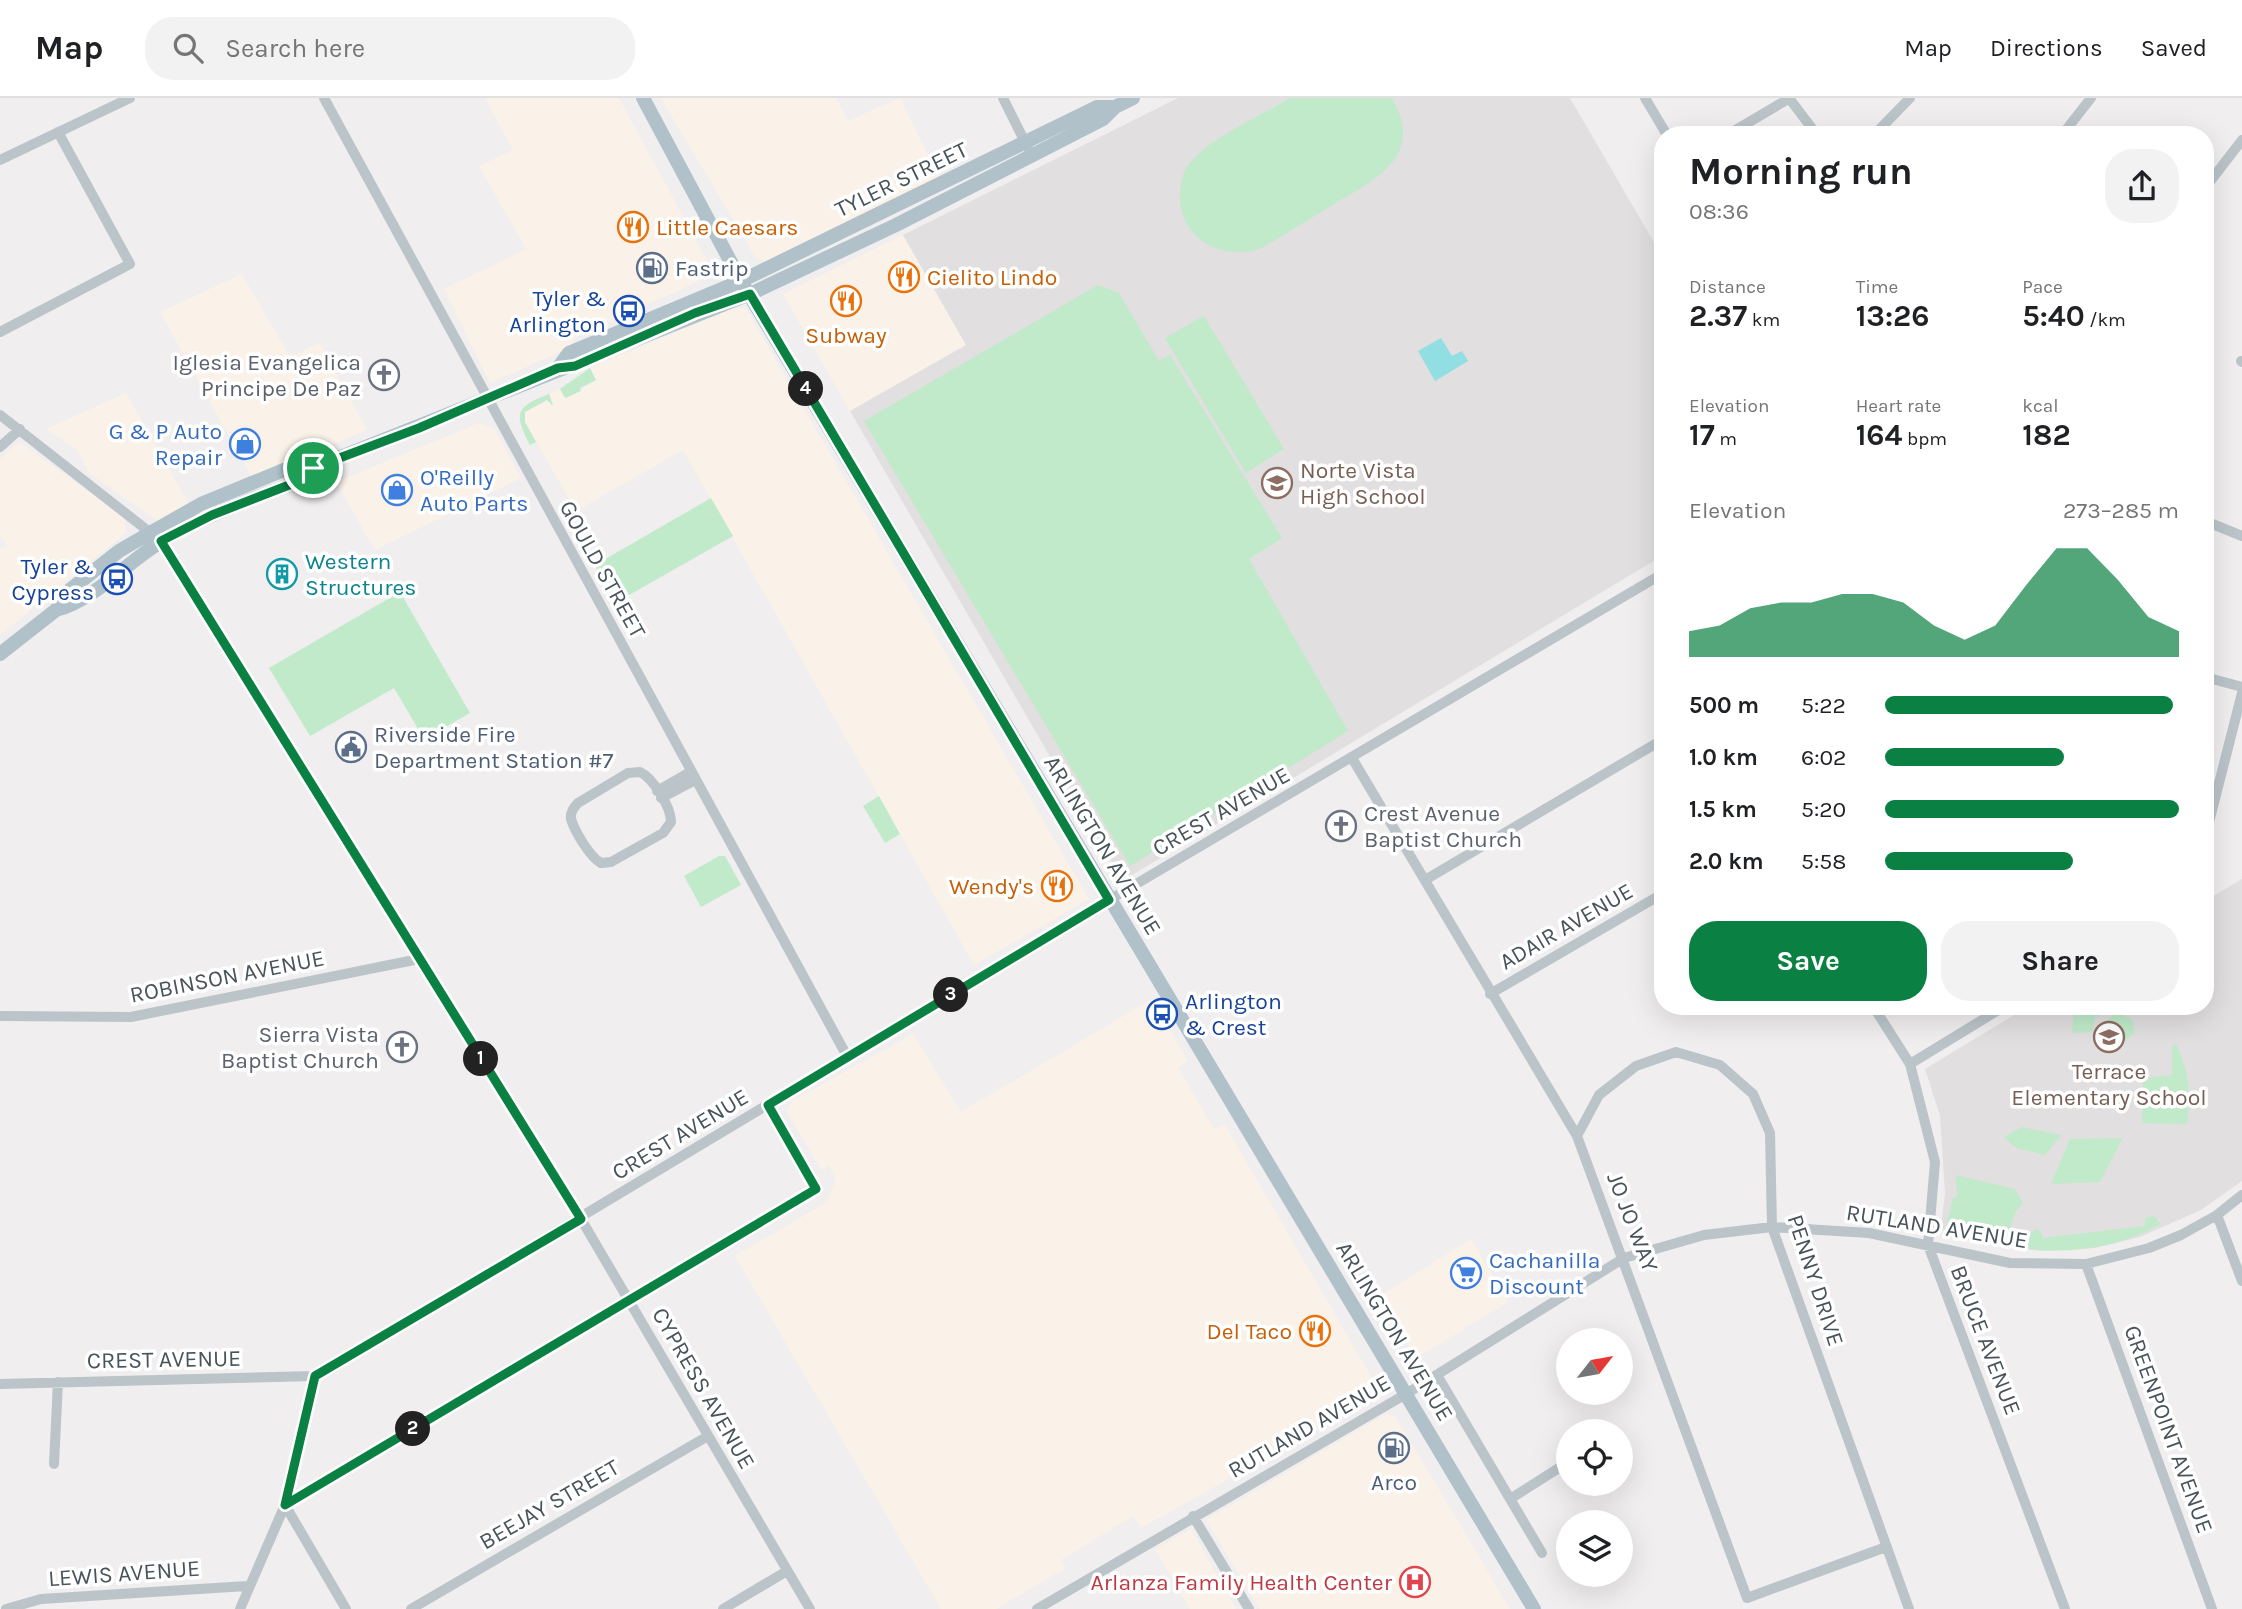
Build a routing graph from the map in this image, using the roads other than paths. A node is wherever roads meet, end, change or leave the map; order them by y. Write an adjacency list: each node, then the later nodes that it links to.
1 (130, 98): 15 (street)
2 (324, 98): 24 (street, GOULD STREET)
3 (643, 98): 20 (main road, ARLINGTON AVENUE)
4 (1003, 98): 17 (street)
5 (1133, 98): 17 (main road, TYLER STREET)
6 (1645, 98): 10 (street)
7 (1790, 98): 11 (street); 12 (street)
8 (1910, 98): 13 (street)
9 (2091, 98): 14 (street)
10 (1662, 126)
11 (1742, 126)
12 (1810, 126)
13 (1883, 126)
14 (2069, 126)
15 (58, 132): 18 (street); 22 (street)
16 (2242, 140): 19 (street)
17 (1028, 148): 20 (main road, TYLER STREET); 21 (main road, TYLER STREET)
18 (0, 160)
19 (2214, 176)
20 (741, 281): 21 (main road, ARLINGTON AVENUE); 23 (main road, TYLER STREET)
21 (750, 294): 23 (main road, TYLER STREET); 42 (main road, ARLINGTON AVENUE)
22 (0, 332)
23 (558, 368): 24 (main road, TYLER STREET)
24 (486, 401): 30 (main road, TYLER STREET); 38 (street, GOULD STREET)
25 (0, 415): 26 (street, CYPRESS AVENUE)
26 (20, 429): 27 (street); 30 (street, CYPRESS AVENUE)
27 (0, 447)
28 (2214, 525): 29 (street)
29 (2242, 536)
30 (155, 537): 32 (main road, TYLER STREET); 44 (street, CYPRESS AVENUE)
31 (1654, 579): 37 (street, CREST AVENUE)
32 (0, 654)
33 (2214, 679): 34 (street)
34 (2242, 687)
35 (2242, 693): 39 (street)
36 (1654, 745): 41 (street)
37 (1352, 758): 41 (street, JO JO WAY); 42 (street, CREST AVENUE)
38 (693, 776): 40 (street); 49 (street, GOULD STREET)
39 (2214, 789)
40 (659, 795): 40 (street)
41 (1425, 880): 45 (street, JO JO WAY)
42 (1109, 900): 49 (street, CREST AVENUE); 66 (main road, ARLINGTON AVENUE)
43 (1654, 901): 45 (street, ADAIR AVENUE)
44 (419, 959): 48 (street, ROBINSON AVENUE); 55 (street, CYPRESS AVENUE)
45 (1490, 994): 52 (street, JO JO WAY)
46 (1878, 1015): 50 (street, BRUCE AVENUE)
47 (1990, 1015): 50 (street)
48 (0, 1016)
49 (848, 1058): 51 (street, CREST AVENUE)
50 (1910, 1064): 57 (street, BRUCE AVENUE)
51 (768, 1105): 55 (street, CREST AVENUE); 61 (street)
52 (1577, 1136): 56 (street, PENNY DRIVE); 58 (street, JO JO WAY)
53 (2242, 1195): 54 (street, RUTLAND AVENUE)
54 (2217, 1215): 59 (street, RUTLAND AVENUE); 60 (street)
55 (581, 1219): 61 (street, CYPRESS AVENUE); 62 (street, CREST AVENUE)
56 (1772, 1227): 57 (street, RUTLAND AVENUE); 58 (street, RUTLAND AVENUE); 73 (street, PENNY DRIVE)
57 (1928, 1245): 59 (street, RUTLAND AVENUE); 87 (street, BRUCE AVENUE)
58 (1624, 1258): 63 (street, RUTLAND AVENUE); 73 (street, JO JO WAY)
59 (2086, 1264): 88 (street, GREENPOINT AVENUE)
60 (2242, 1281)
61 (629, 1302): 67 (street, CYPRESS AVENUE); 71 (street)
62 (315, 1376): 64 (street, CREST AVENUE); 71 (street)
63 (1437, 1376): 66 (street, RUTLAND AVENUE); 70 (street)
64 (58, 1382): 65 (street, CREST AVENUE); 68 (street)
65 (0, 1384)
66 (1406, 1394): 72 (street, RUTLAND AVENUE); 85 (main road, ARLINGTON AVENUE)
67 (708, 1436): 75 (street, CYPRESS AVENUE); 80 (street, BEEJAY STREET)
68 (54, 1464)
69 (1556, 1470): 70 (street)
70 (1510, 1499): 74 (street)
71 (285, 1505): 76 (street); 79 (street)
72 (1194, 1516): 83 (street, RUTLAND AVENUE); 84 (street)
73 (1886, 1547): 86 (street, PENNY DRIVE)
74 (1542, 1553)
75 (788, 1571): 81 (street); 82 (street, CYPRESS AVENUE)
76 (247, 1586): 77 (street, LEWIS AVENUE); 78 (street)
77 (6, 1609)
78 (240, 1609)
79 (346, 1609)
80 (411, 1609)
81 (723, 1609)
82 (810, 1609)
83 (1037, 1609)
84 (1249, 1609)
85 (1534, 1609)
86 (1909, 1609)
87 (2065, 1609)
88 (2212, 1609)

